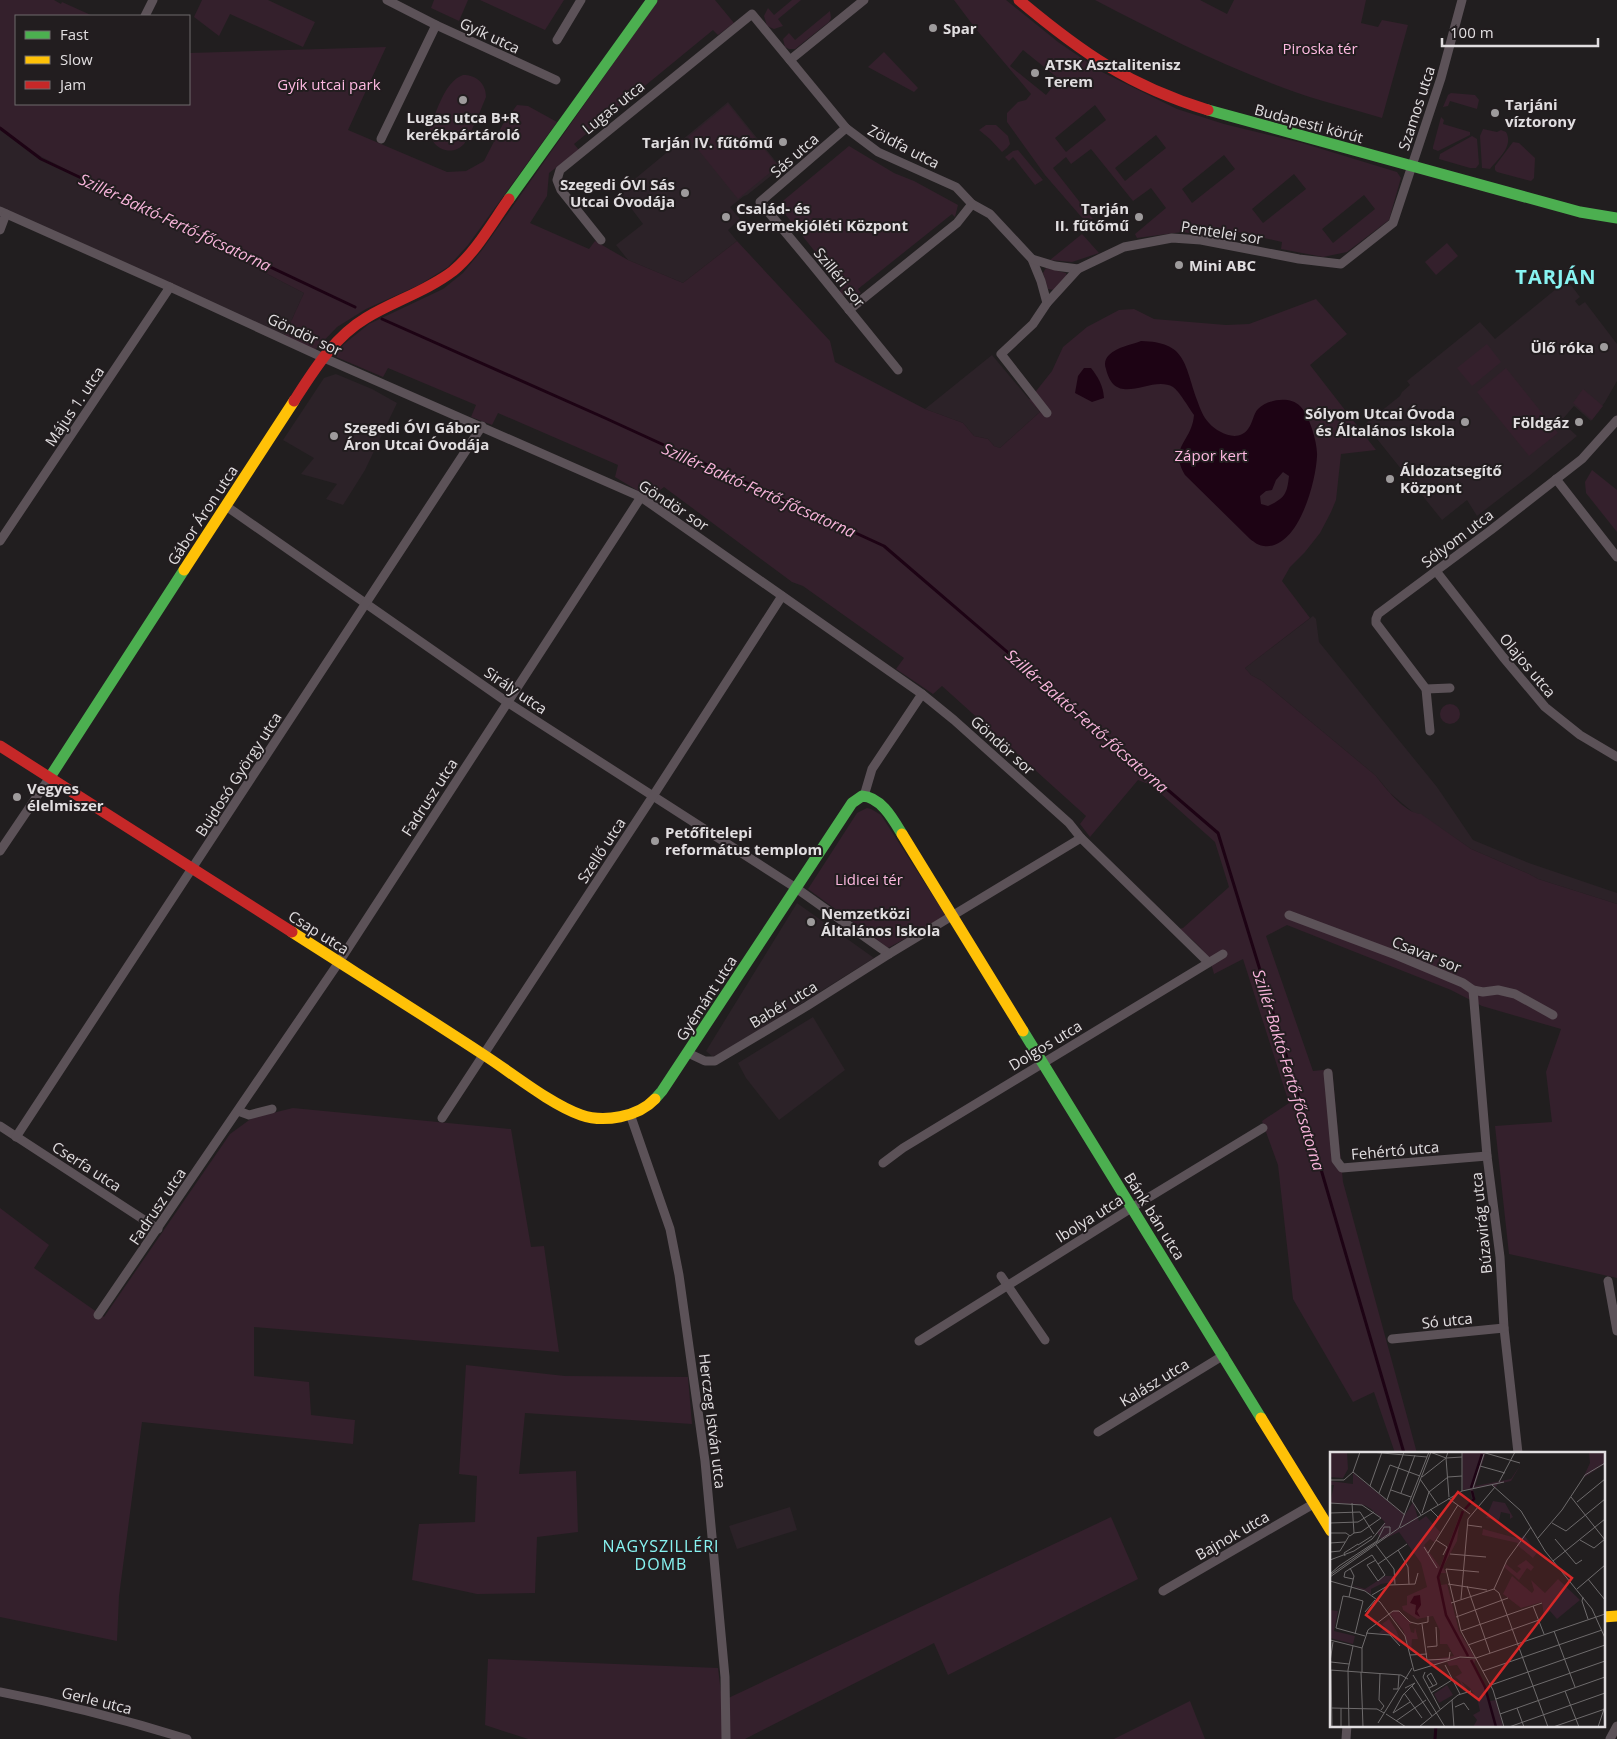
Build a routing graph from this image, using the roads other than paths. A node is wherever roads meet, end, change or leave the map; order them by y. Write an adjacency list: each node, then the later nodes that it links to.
1 (153, 0): 9 (street)
2 (387, 0): 10 (street, Gyík utca)
3 (581, 0): 11 (street)
4 (652, 0): 23 (street, Lugas utca)
5 (864, 0): 12 (street)
6 (1019, 0): 16 (street, Budapesti körút)
7 (1462, 0): 16 (street, Szamos utca)
8 (752, 14): 12 (street, Zöldfa utca); 22 (street, Lugas utca)
9 (146, 15)
10 (436, 25): 13 (street, Gyík utca); 15 (street)
11 (556, 40)
12 (790, 60): 14 (street, Zöldfa utca)
13 (556, 80)
14 (846, 128): 17 (street, Sás utca); 18 (street, Zöldfa utca)
15 (381, 139)
16 (1412, 167): 20 (street, Budapesti körút); 25 (street, Pentelei sor)
17 (760, 202): 28 (street, Szilléri sor)
18 (972, 204): 24 (street, Zöldfa utca); 28 (street)
19 (3, 212): 21 (street); 26 (street, Göndör sor)
20 (1617, 218)
21 (0, 230)
22 (601, 240)
23 (478, 244): 29 (street, Gábor Áron utca)
24 (1032, 259): 25 (street, Zöldfa utca); 27 (street, Zöldfa utca)
25 (1078, 269): 27 (street, Pentelei sor)
26 (170, 287): 29 (street, Göndör sor); 37 (street, Május 1. utca)
27 (1047, 303): 31 (street, Pentelei sor)
28 (849, 310): 30 (street, Szilléri sor)
29 (324, 358): 33 (street, Göndör sor); 36 (street, Gábor Áron utca)
30 (898, 370)
31 (1047, 413)
32 (1617, 420): 34 (street, Sólyom utca)
33 (482, 426): 35 (street, Göndör sor); 41 (street, Bujdosó György utca)
34 (1556, 479): 38 (street); 39 (street, Sólyom utca)
35 (641, 497): 40 (street, Göndör sor); 45 (street, Fadrusz utca)
36 (226, 506): 41 (street, Sirály utca); 49 (street, Gábor Áron utca)
37 (0, 541)
38 (1617, 558)
39 (1436, 571): 43 (street, Sólyom utca); 48 (street, Olajos utca)
40 (782, 596): 44 (street, Göndör sor); 50 (street, Szellő utca)
41 (366, 603): 45 (street, Sirály utca); 54 (street, Bujdosó György utca)
42 (1450, 688): 43 (street)
43 (1426, 689): 46 (street)
44 (922, 694): 51 (street); 52 (street, Göndör sor)
45 (508, 702): 50 (street, Sirály utca); 60 (street, Fadrusz utca)
46 (1430, 731)
47 (0, 746): 49 (street, Csap utca)
48 (1617, 757)
49 (50, 778): 53 (street, Gábor Áron utca); 54 (street, Csap utca)
50 (653, 796): 55 (street, Sirály utca); 65 (street, Szellő utca)
51 (864, 796): 55 (street); 57 (street)
52 (1081, 838): 57 (street); 61 (street, Göndör sor)
53 (0, 851)
54 (193, 869): 60 (street, Csap utca); 74 (street, Bujdosó György utca)
55 (796, 888): 58 (street); 64 (street, Gyémánt utca)
56 (1289, 915): 62 (street, Csavar sor)
57 (953, 917): 58 (street); 66 (street, Bánk bán utca)
58 (889, 954): 64 (street, Babér utca)
59 (1223, 954): 61 (street, Dolgos utca)
60 (339, 962): 65 (street, Csap utca); 69 (street, Fadrusz utca)
61 (1208, 962): 66 (street, Dolgos utca)
62 (1472, 990): 63 (street, Csavar sor); 75 (street, Búzavirág utca)
63 (1553, 1014)
64 (688, 1052): 70 (street, Gyémánt utca)
65 (483, 1054): 70 (street, Csap utca); 71 (street, Szellő utca)
66 (1043, 1062): 76 (street, Dolgos utca); 77 (street, Bánk bán utca)
67 (1328, 1073): 75 (street, Fehértó utca)
68 (272, 1109): 69 (street)
69 (238, 1111): 78 (street, Fadrusz utca)
70 (630, 1114): 100 (street, Herczeg István utca)
71 (442, 1118)
72 (0, 1126): 74 (street, Cserfa utca)
73 (1263, 1128): 77 (street, Ibolya utca)
74 (16, 1137): 78 (street, Cserfa utca)
75 (1487, 1156): 83 (street, Búzavirág utca)
76 (883, 1163)
77 (1133, 1207): 81 (street, Ibolya utca); 88 (street, Bánk bán utca)
78 (158, 1230): 82 (street, Fadrusz utca)
79 (1001, 1276): 81 (street)
80 (1608, 1281): 84 (street)
81 (1008, 1286): 86 (street); 87 (street, Ibolya utca)
82 (98, 1315)
83 (1504, 1328): 85 (street, Só utca); 90 (street, Búzavirág utca)
84 (1617, 1331)
85 (1392, 1339)
86 (1045, 1340)
87 (919, 1341)
88 (1224, 1355): 89 (street, Kalász utca); 91 (street, Bánk bán utca)
89 (1098, 1432)
90 (1518, 1452)
91 (1315, 1503): 92 (street, Bánk bán utca); 93 (street, Bajnok utca)
92 (1330, 1529)
93 (1164, 1591)
94 (1617, 1616): 95 (street)
95 (1604, 1617)
96 (0, 1692): 99 (street, Gerle utca)
97 (1347, 1726): 101 (street)
98 (1617, 1726): 102 (street)
99 (187, 1739)
100 (726, 1739)
101 (1346, 1739)
102 (1610, 1739)

